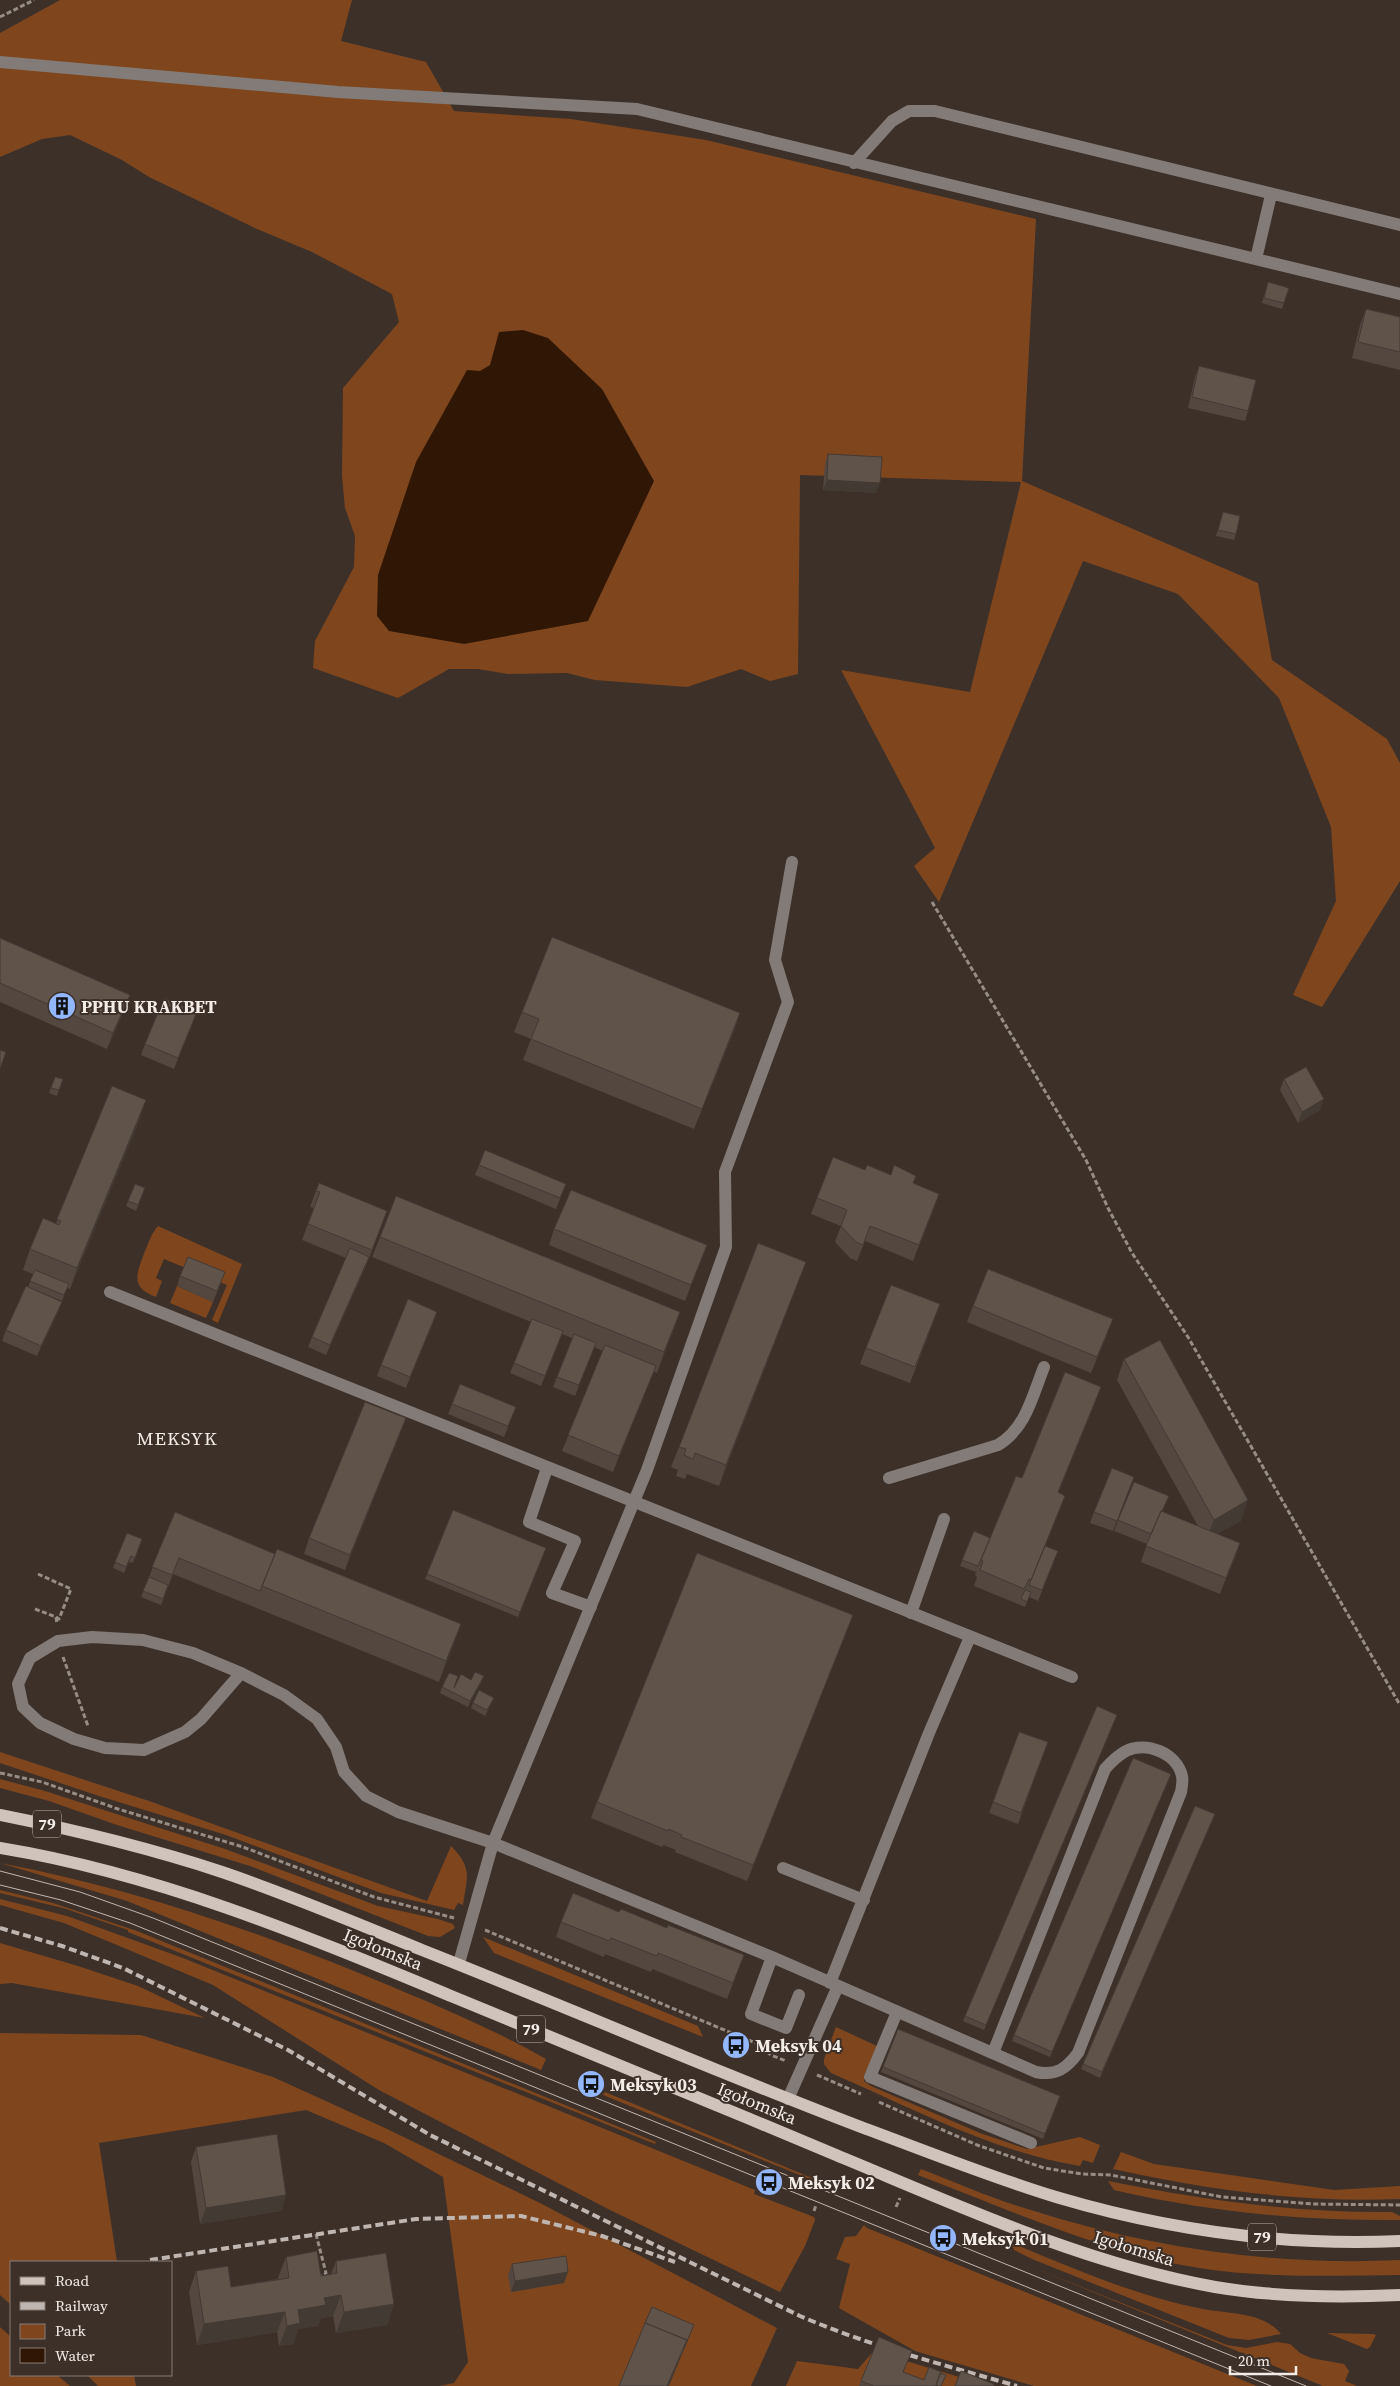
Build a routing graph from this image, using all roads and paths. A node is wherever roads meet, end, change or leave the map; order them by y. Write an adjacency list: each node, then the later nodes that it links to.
1 (34, 0): 2 (path)
2 (0, 17)
3 (0, 62): 4 (lane)
4 (854, 163): 5 (lane); 7 (lane)
5 (1271, 195): 6 (lane); 7 (lane)
6 (1400, 225)
7 (1256, 259): 8 (lane)
8 (1400, 294)
9 (792, 862): 15 (lane)
10 (932, 902): 26 (path)
11 (110, 1292): 13 (lane)
12 (1044, 1367): 14 (lane)
13 (547, 1468): 15 (lane); 18 (lane)
14 (889, 1478)
15 (634, 1501): 18 (lane); 20 (lane)
16 (944, 1519): 20 (lane)
17 (38, 1574): 21 (path)
18 (591, 1607): 30 (lane)
19 (36, 1609): 21 (path)
20 (912, 1613): 22 (lane)
21 (56, 1618): 23 (path)
22 (970, 1636): 25 (lane); 33 (lane)
23 (58, 1641): 24 (lane); 27 (path); 27 (lane)
24 (241, 1673): 27 (lane); 30 (lane)
25 (1072, 1677)
26 (1400, 1705)
27 (95, 1745)
28 (0, 1774): 34 (path)
29 (0, 1815): 37 (main road, Igołomska / 79)
30 (493, 1844): 36 (lane); 37 (lane)
31 (0, 1848): 57 (main road, Igołomska / 79)
32 (783, 1868): 33 (lane)
33 (864, 1900): 38 (lane)
34 (462, 1920)
35 (481, 1928): 42 (path)
36 (772, 1958): 38 (lane); 39 (lane)
37 (459, 1963): 45 (main road, Igołomska / 79)
38 (834, 1985): 40 (lane); 45 (lane)
39 (799, 1996)
40 (897, 2012): 41 (lane); 49 (lane)
41 (993, 2053): 41 (lane)
42 (790, 2063)
43 (816, 2074): 44 (path)
44 (869, 2097)
45 (788, 2099): 54 (main road, Igołomska / 79)
46 (878, 2101): 47 (path)
47 (931, 2124): 48 (path); 51 (path)
48 (928, 2133)
49 (1031, 2143)
50 (816, 2205): 52 (path)
51 (1400, 2205)
52 (814, 2211)
53 (316, 2234): 55 (path)
54 (1400, 2241)
55 (317, 2285)
56 (1400, 2295): 57 (main road, Igołomska / 79)
57 (1385, 2296): 58 (lane)
58 (1400, 2300)

